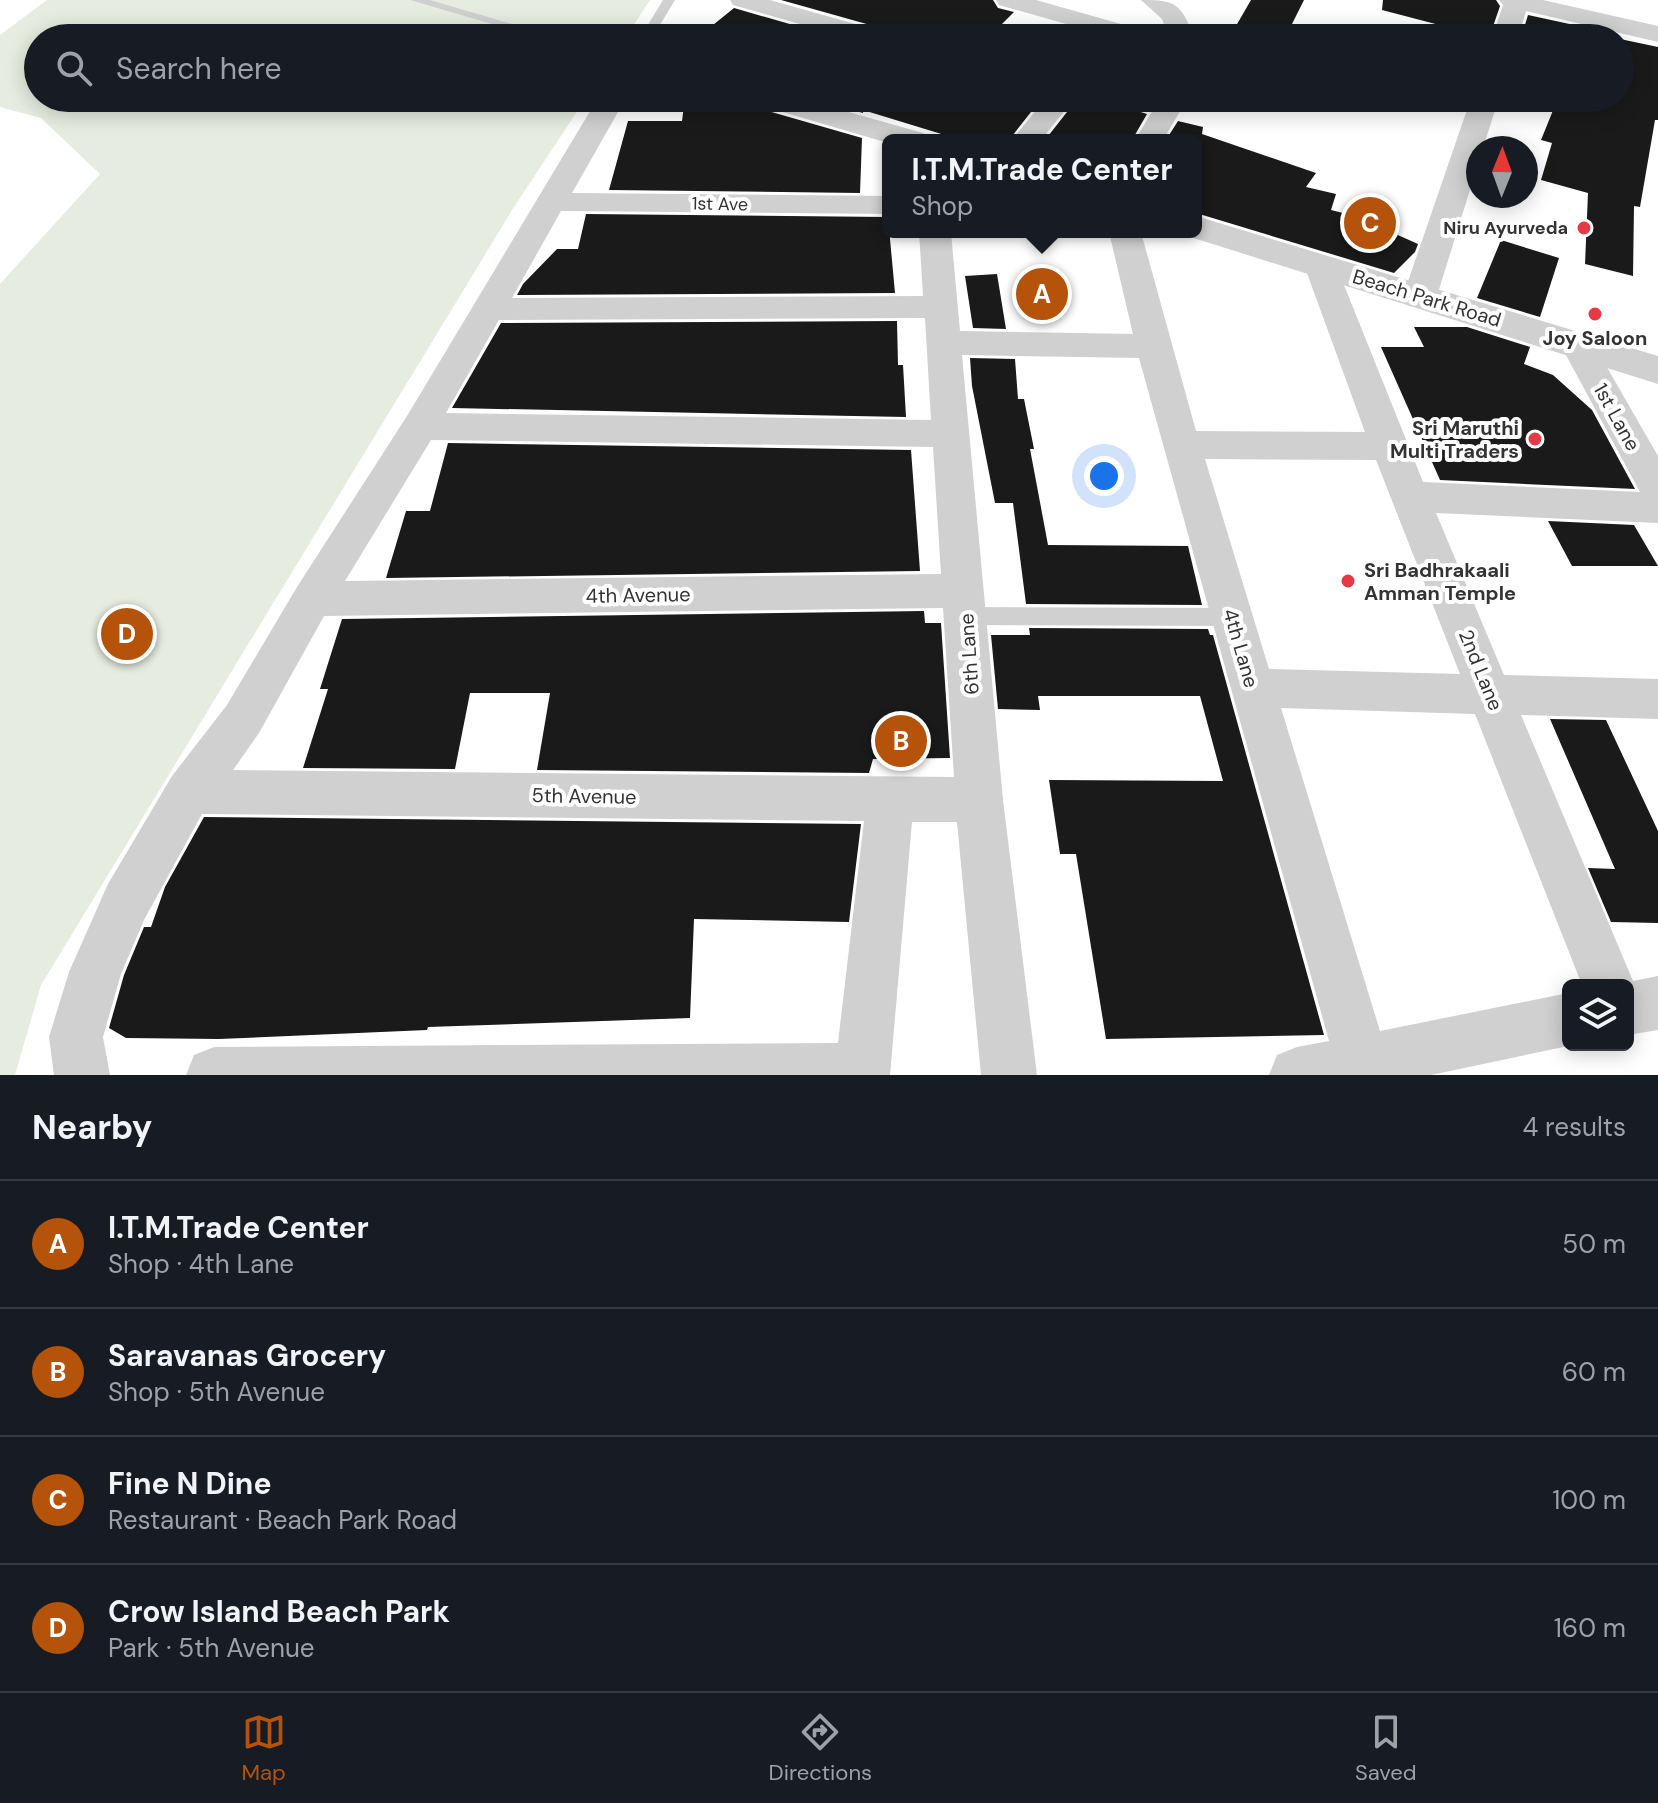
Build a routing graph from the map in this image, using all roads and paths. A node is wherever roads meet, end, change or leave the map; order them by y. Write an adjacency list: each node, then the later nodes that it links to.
1 (416, 0): 8 (lane)
2 (669, 0): 9 (lane)
3 (742, 0): 10 (street)
4 (1008, 0): 11 (street)
5 (1135, 0): 12 (street)
6 (1153, 0): 13 (street)
7 (1514, 1): 14 (street); 15 (street)
8 (503, 24)
9 (654, 24)
10 (828, 24)
11 (1081, 24)
12 (1115, 24)
13 (1176, 24)
14 (1508, 24)
15 (1614, 24)
16 (1634, 28): 17 (street)
17 (1658, 34)
18 (604, 112): 26 (street)
19 (815, 112): 23 (street)
20 (1049, 112): 24 (street)
21 (1166, 112): 25 (street)
22 (1480, 112): 32 (street)
23 (891, 134)
24 (1031, 134)
25 (1153, 134)
26 (551, 202): 27 (street, 1st Ave); 33 (street)
27 (882, 205)
28 (1202, 229): 31 (street, Beach Park Road)
29 (935, 238): 34 (street, 6th Lane)
30 (1126, 238): 36 (street, 4th Lane)
31 (1320, 265): 32 (street, Beach Park Road); 41 (street, 2nd Lane)
32 (1420, 296): 35 (street, Beach Park Road)
33 (487, 309): 34 (street); 38 (street)
34 (942, 325): 36 (street); 39 (street, 6th Lane)
35 (1577, 344): 37 (street, Beach Park Road); 42 (street, 1st Lane)
36 (1153, 346): 40 (street, 4th Lane)
37 (1658, 370)
38 (420, 426): 39 (street); 45 (street)
39 (951, 434): 46 (street, 6th Lane)
40 (1182, 445): 41 (street); 47 (street, 4th Lane)
41 (1389, 446): 43 (street, 2nd Lane)
42 (1658, 490)
43 (1411, 497): 44 (street); 49 (street, 2nd Lane)
44 (1658, 508)
45 (312, 599): 46 (street, 4th Avenue); 51 (street)
46 (966, 604): 47 (lane); 53 (street, 6th Lane)
47 (1232, 617): 48 (street, 4th Lane)
48 (1252, 688): 49 (street); 58 (street, 4th Lane)
49 (1490, 694): 50 (street); 54 (street, 2nd Lane)
50 (1658, 699)
51 (189, 792): 52 (street, 5th Avenue); 60 (street)
52 (890, 799): 53 (street, 5th Avenue); 59 (street)
53 (979, 800): 62 (street, 6th Lane)
54 (1606, 979)
55 (1658, 1003): 56 (street)
56 (1634, 1007)
57 (1562, 1021): 58 (street)
58 (1362, 1062): 63 (street)
59 (862, 1072): 61 (street)
60 (82, 1075)
61 (214, 1075)
62 (1009, 1075)
63 (1297, 1075)

